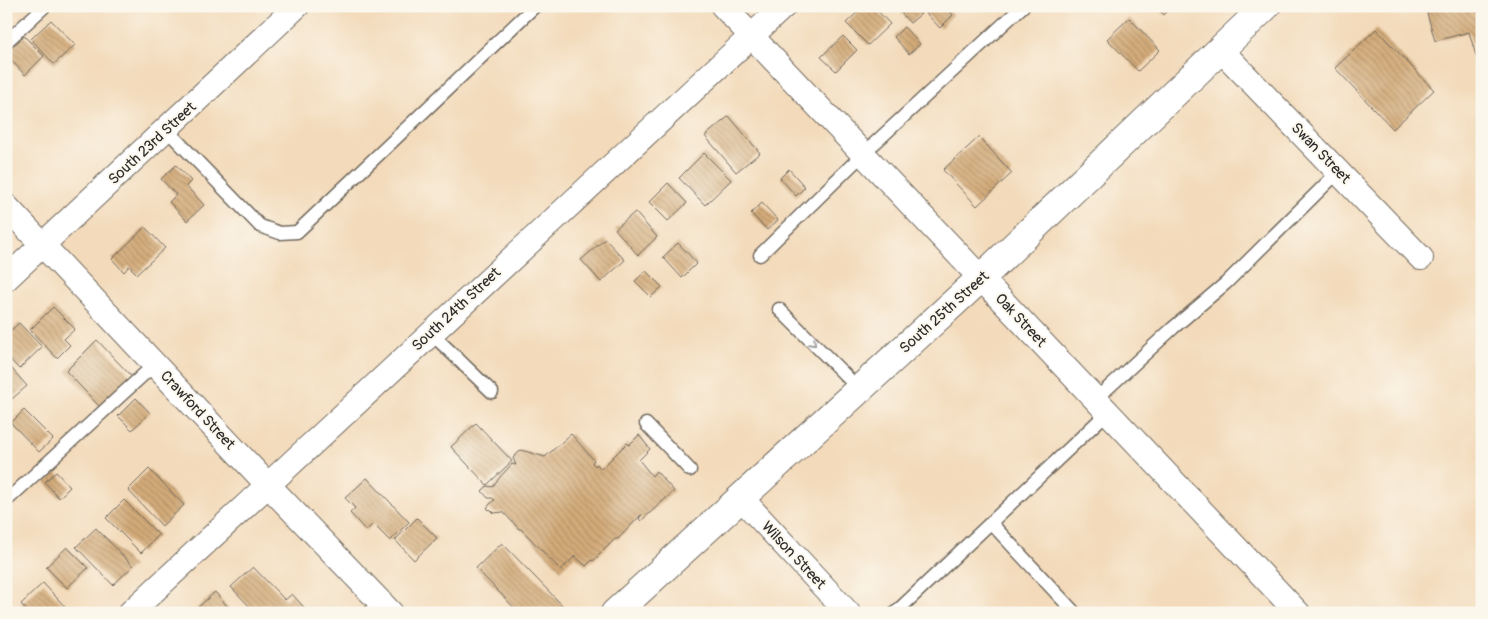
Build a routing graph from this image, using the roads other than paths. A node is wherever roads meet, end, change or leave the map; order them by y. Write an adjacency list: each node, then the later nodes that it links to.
1 (45, 6): 9 (lane)
2 (297, 6): 11 (street, South 23rd Street)
3 (535, 6): 11 (lane)
4 (723, 6): 8 (street, Oak Street)
5 (784, 6): 8 (street, South 24th Street)
6 (1023, 6): 12 (lane)
7 (1266, 6): 10 (main road, South 25th Street)
8 (751, 37): 12 (street, Oak Street); 21 (street, South 24th Street)
9 (6, 42)
10 (1220, 48): 13 (street, Swan Street); 18 (main road, South 25th Street)
11 (166, 129): 15 (street, South 23rd Street)
12 (863, 154): 16 (lane); 18 (street, Oak Street)
13 (1338, 172): 17 (street, Swan Street); 25 (lane)
14 (6, 206): 15 (street, Crawford Street)
15 (44, 245): 19 (street, South 23rd Street); 22 (street, Crawford Street)
16 (760, 255)
17 (1421, 258)
18 (982, 278): 23 (main road, South 25th Street); 25 (street, Oak Street)
19 (6, 279)
20 (779, 309): 23 (lane, one-way to 23)
21 (431, 333): 24 (lane); 28 (street, South 24th Street)
22 (156, 364): 28 (street, Crawford Street); 30 (lane)
23 (859, 389): 29 (main road, South 25th Street)
24 (492, 392)
25 (1102, 405): 31 (lane); 38 (street, Oak Street)
26 (646, 424): 27 (lane)
27 (690, 470)
28 (268, 484): 32 (street, Crawford Street); 33 (street, South 24th Street)
29 (740, 497): 34 (main road, South 25th Street); 35 (street, Wilson Street)
30 (6, 501)
31 (990, 523): 36 (lane); 37 (lane)
32 (380, 609)
33 (130, 613)
34 (616, 613)
35 (848, 613)
36 (895, 613)
37 (1075, 613)
38 (1298, 613)

